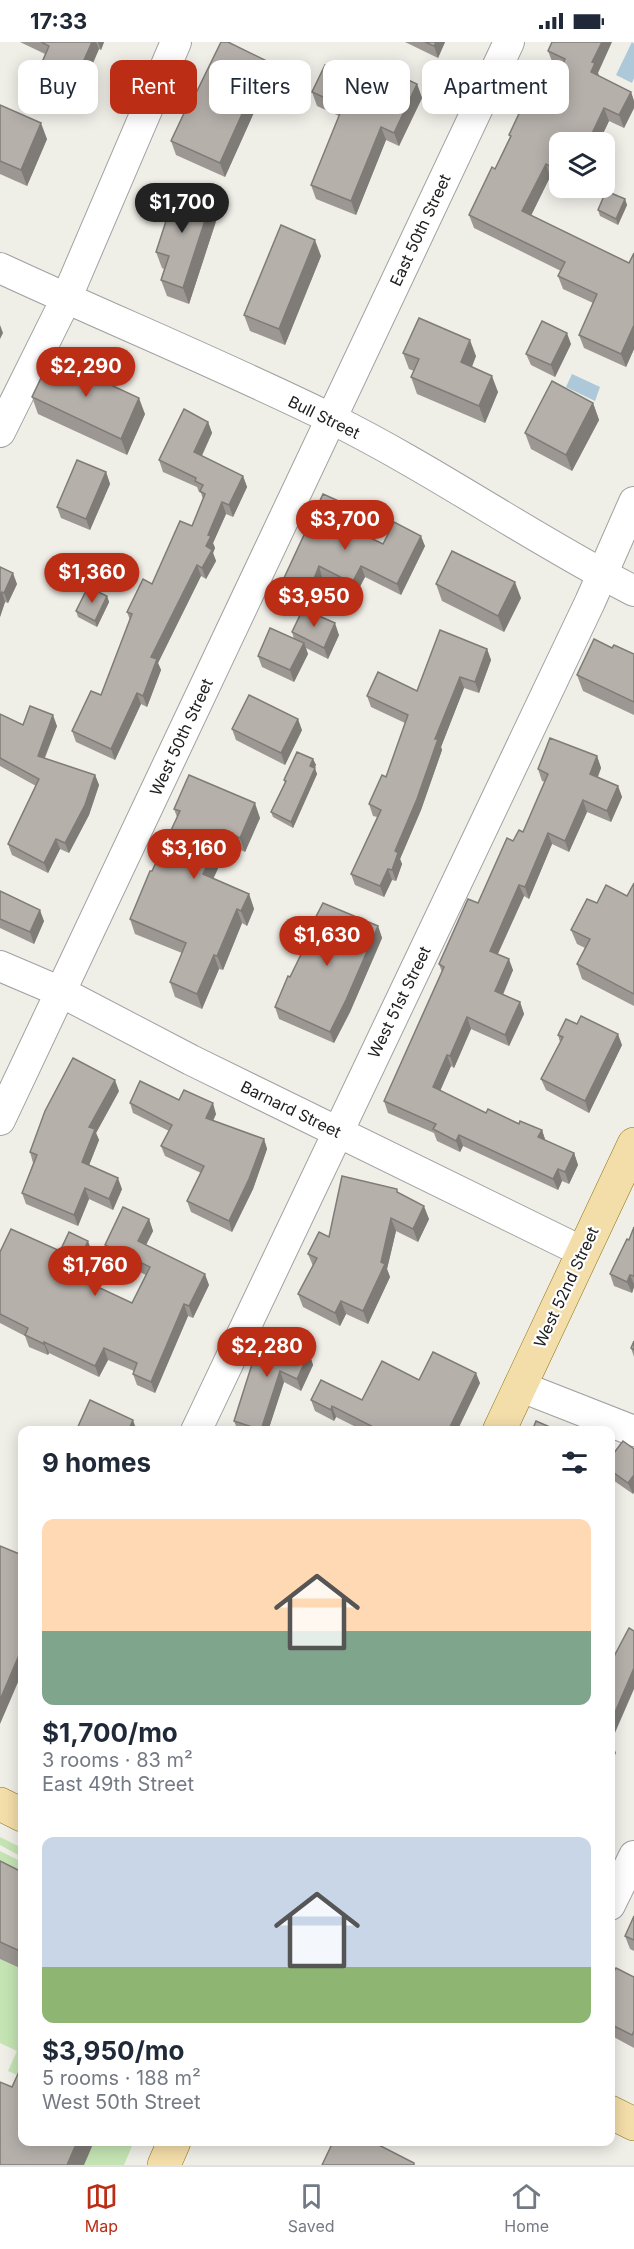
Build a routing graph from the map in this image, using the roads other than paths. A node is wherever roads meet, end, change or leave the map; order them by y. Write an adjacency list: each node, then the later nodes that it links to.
1 (176, 42): 4 (street)
2 (509, 42): 5 (street, East 50th Street)
3 (0, 268): 4 (street, Bull Street)
4 (66, 299): 5 (street, Bull Street); 6 (street)
5 (331, 419): 8 (street, Bull Street); 11 (street, West 50th Street)
6 (0, 432)
7 (634, 502): 8 (street, West 51st Street)
8 (603, 575): 9 (street, Bull Street); 13 (street, West 51st Street)
9 (634, 591)
10 (0, 966): 11 (street, Barnard Street)
11 (61, 992): 12 (street, West 50th Street); 13 (street, Barnard Street)
12 (0, 1120)
13 (337, 1131): 15 (street, Barnard Street); 17 (street, West 51st Street)
14 (634, 1144): 15 (main road, West 52nd Street)
15 (583, 1252): 16 (main road, West 52nd Street)
16 (519, 1386): 18 (main road, West 52nd Street); 19 (street)
17 (198, 1426)
18 (501, 1426)
19 (634, 1431)
20 (634, 1856): 21 (street)
21 (615, 1895)
22 (615, 2114): 23 (main road)
23 (634, 2124)
24 (172, 2146): 25 (main road)
25 (164, 2165)

